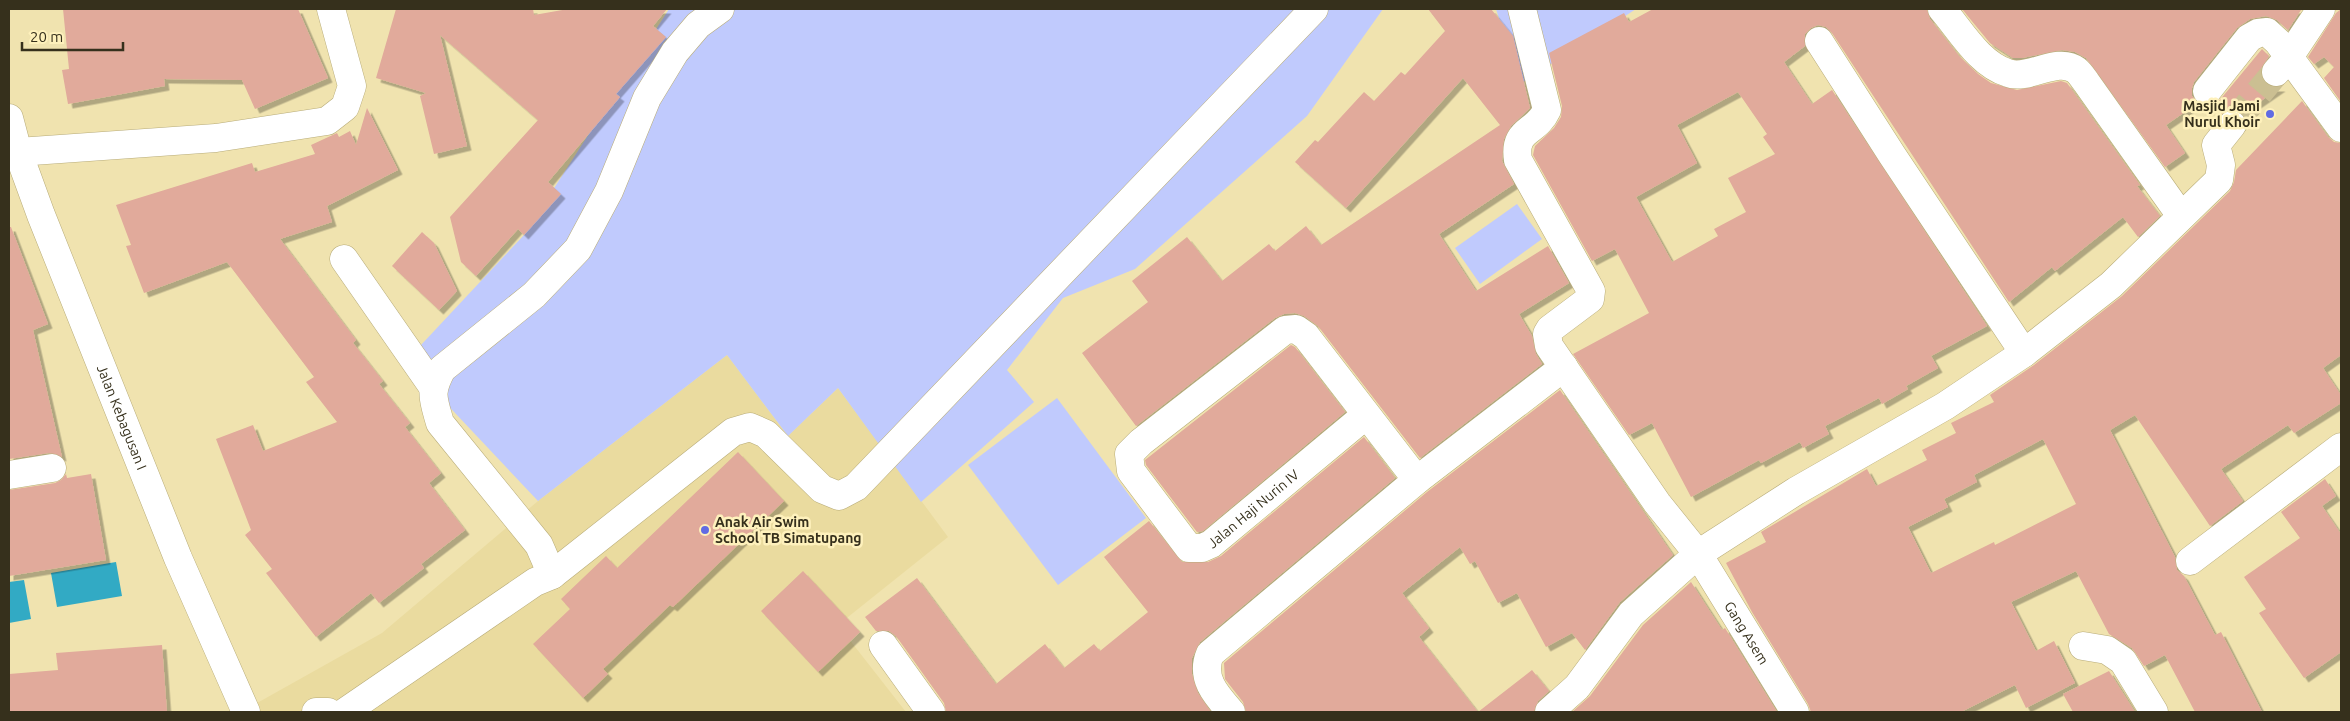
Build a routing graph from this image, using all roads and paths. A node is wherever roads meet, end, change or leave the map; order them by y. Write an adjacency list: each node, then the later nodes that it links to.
1 (331, 9): 13 (street)
2 (720, 9): 18 (street)
3 (1314, 9): 26 (street)
4 (1522, 9): 17 (street, Gang Asem)
5 (1942, 9): 14 (street)
6 (2321, 9): 8 (street)
7 (1819, 41): 16 (street)
8 (2283, 64): 9 (street); 12 (street)
9 (2207, 91)
10 (9, 118): 13 (street, Jalan Kebagusan I)
11 (2232, 125): 14 (street)
12 (2341, 128)
13 (18, 152): 29 (street, Jalan Kebagusan I)
14 (2181, 216): 16 (street)
15 (344, 259): 18 (street)
16 (2024, 352): 24 (street)
17 (1564, 367): 23 (street); 24 (street, Gang Asem)
18 (433, 387): 26 (street)
19 (1366, 415): 19 (street, Jalan Haji Nurin IV); 23 (street)
20 (2339, 452): 25 (street)
21 (52, 468): 22 (street)
22 (9, 475)
23 (1417, 480): 34 (street)
24 (1698, 554): 35 (street); 36 (street, Gang Asem)
25 (2190, 561)
26 (552, 575): 32 (street)
27 (883, 645): 33 (street)
28 (2083, 646): 37 (street)
29 (246, 712)
30 (316, 712): 31 (street)
31 (328, 712)
32 (345, 712)
33 (931, 712)
34 (1231, 712)
35 (1549, 712)
36 (1795, 712)
37 (2154, 712)

